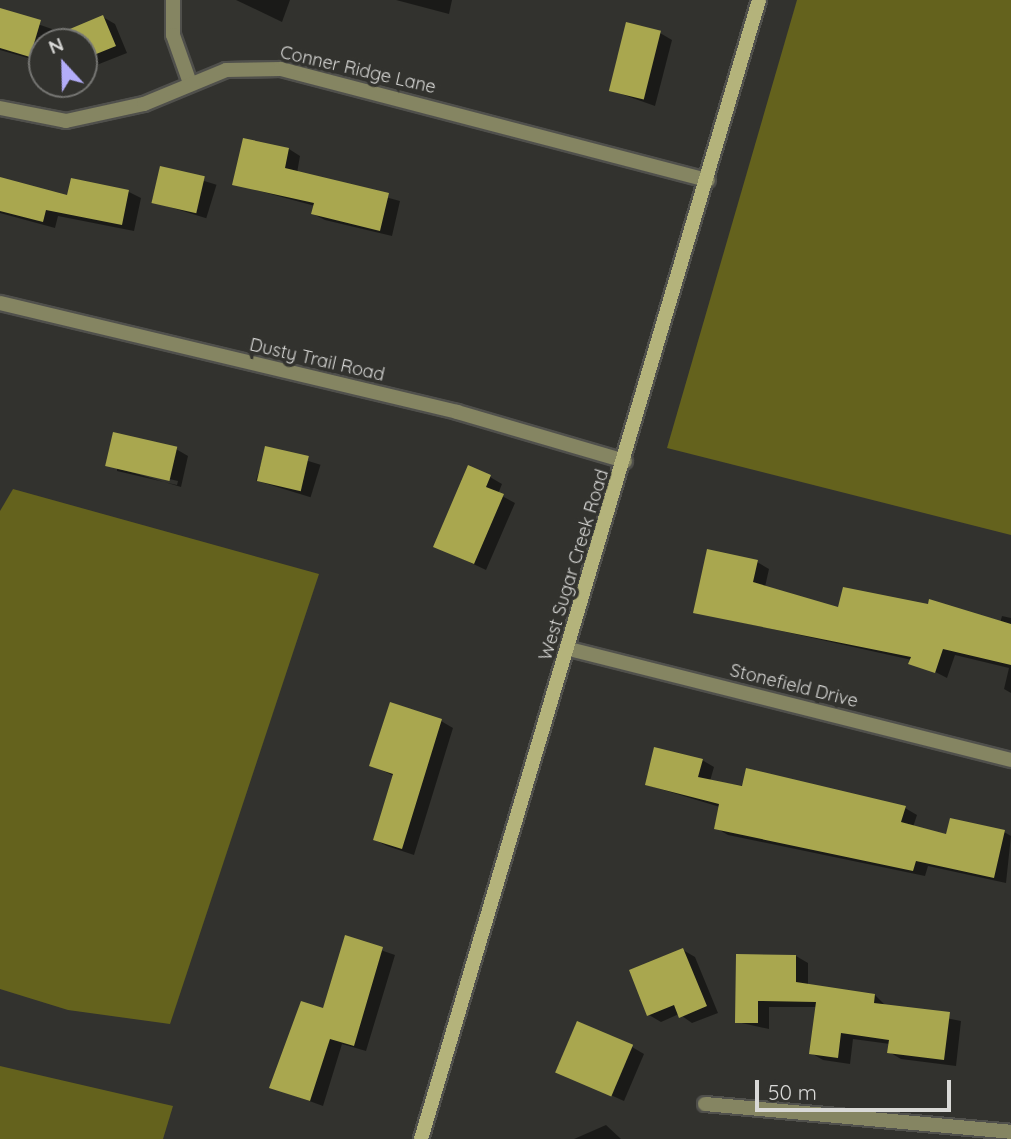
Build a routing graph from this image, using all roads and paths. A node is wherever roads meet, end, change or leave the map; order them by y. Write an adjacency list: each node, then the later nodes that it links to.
1 (173, 0): 3 (street)
2 (759, 0): 5 (main road, West Sugar Creek Road)
3 (190, 83): 4 (street, Conner Ridge Lane); 5 (street, Conner Ridge Lane)
4 (0, 108)
5 (708, 180): 7 (main road, West Sugar Creek Road)
6 (0, 303): 7 (street, Dusty Trail Road)
7 (625, 461): 8 (main road, West Sugar Creek Road)
8 (569, 649): 9 (street, Stonefield Drive); 12 (main road, West Sugar Creek Road)
9 (1011, 760)
10 (705, 1104): 11 (street)
11 (1011, 1132)
12 (421, 1139)

